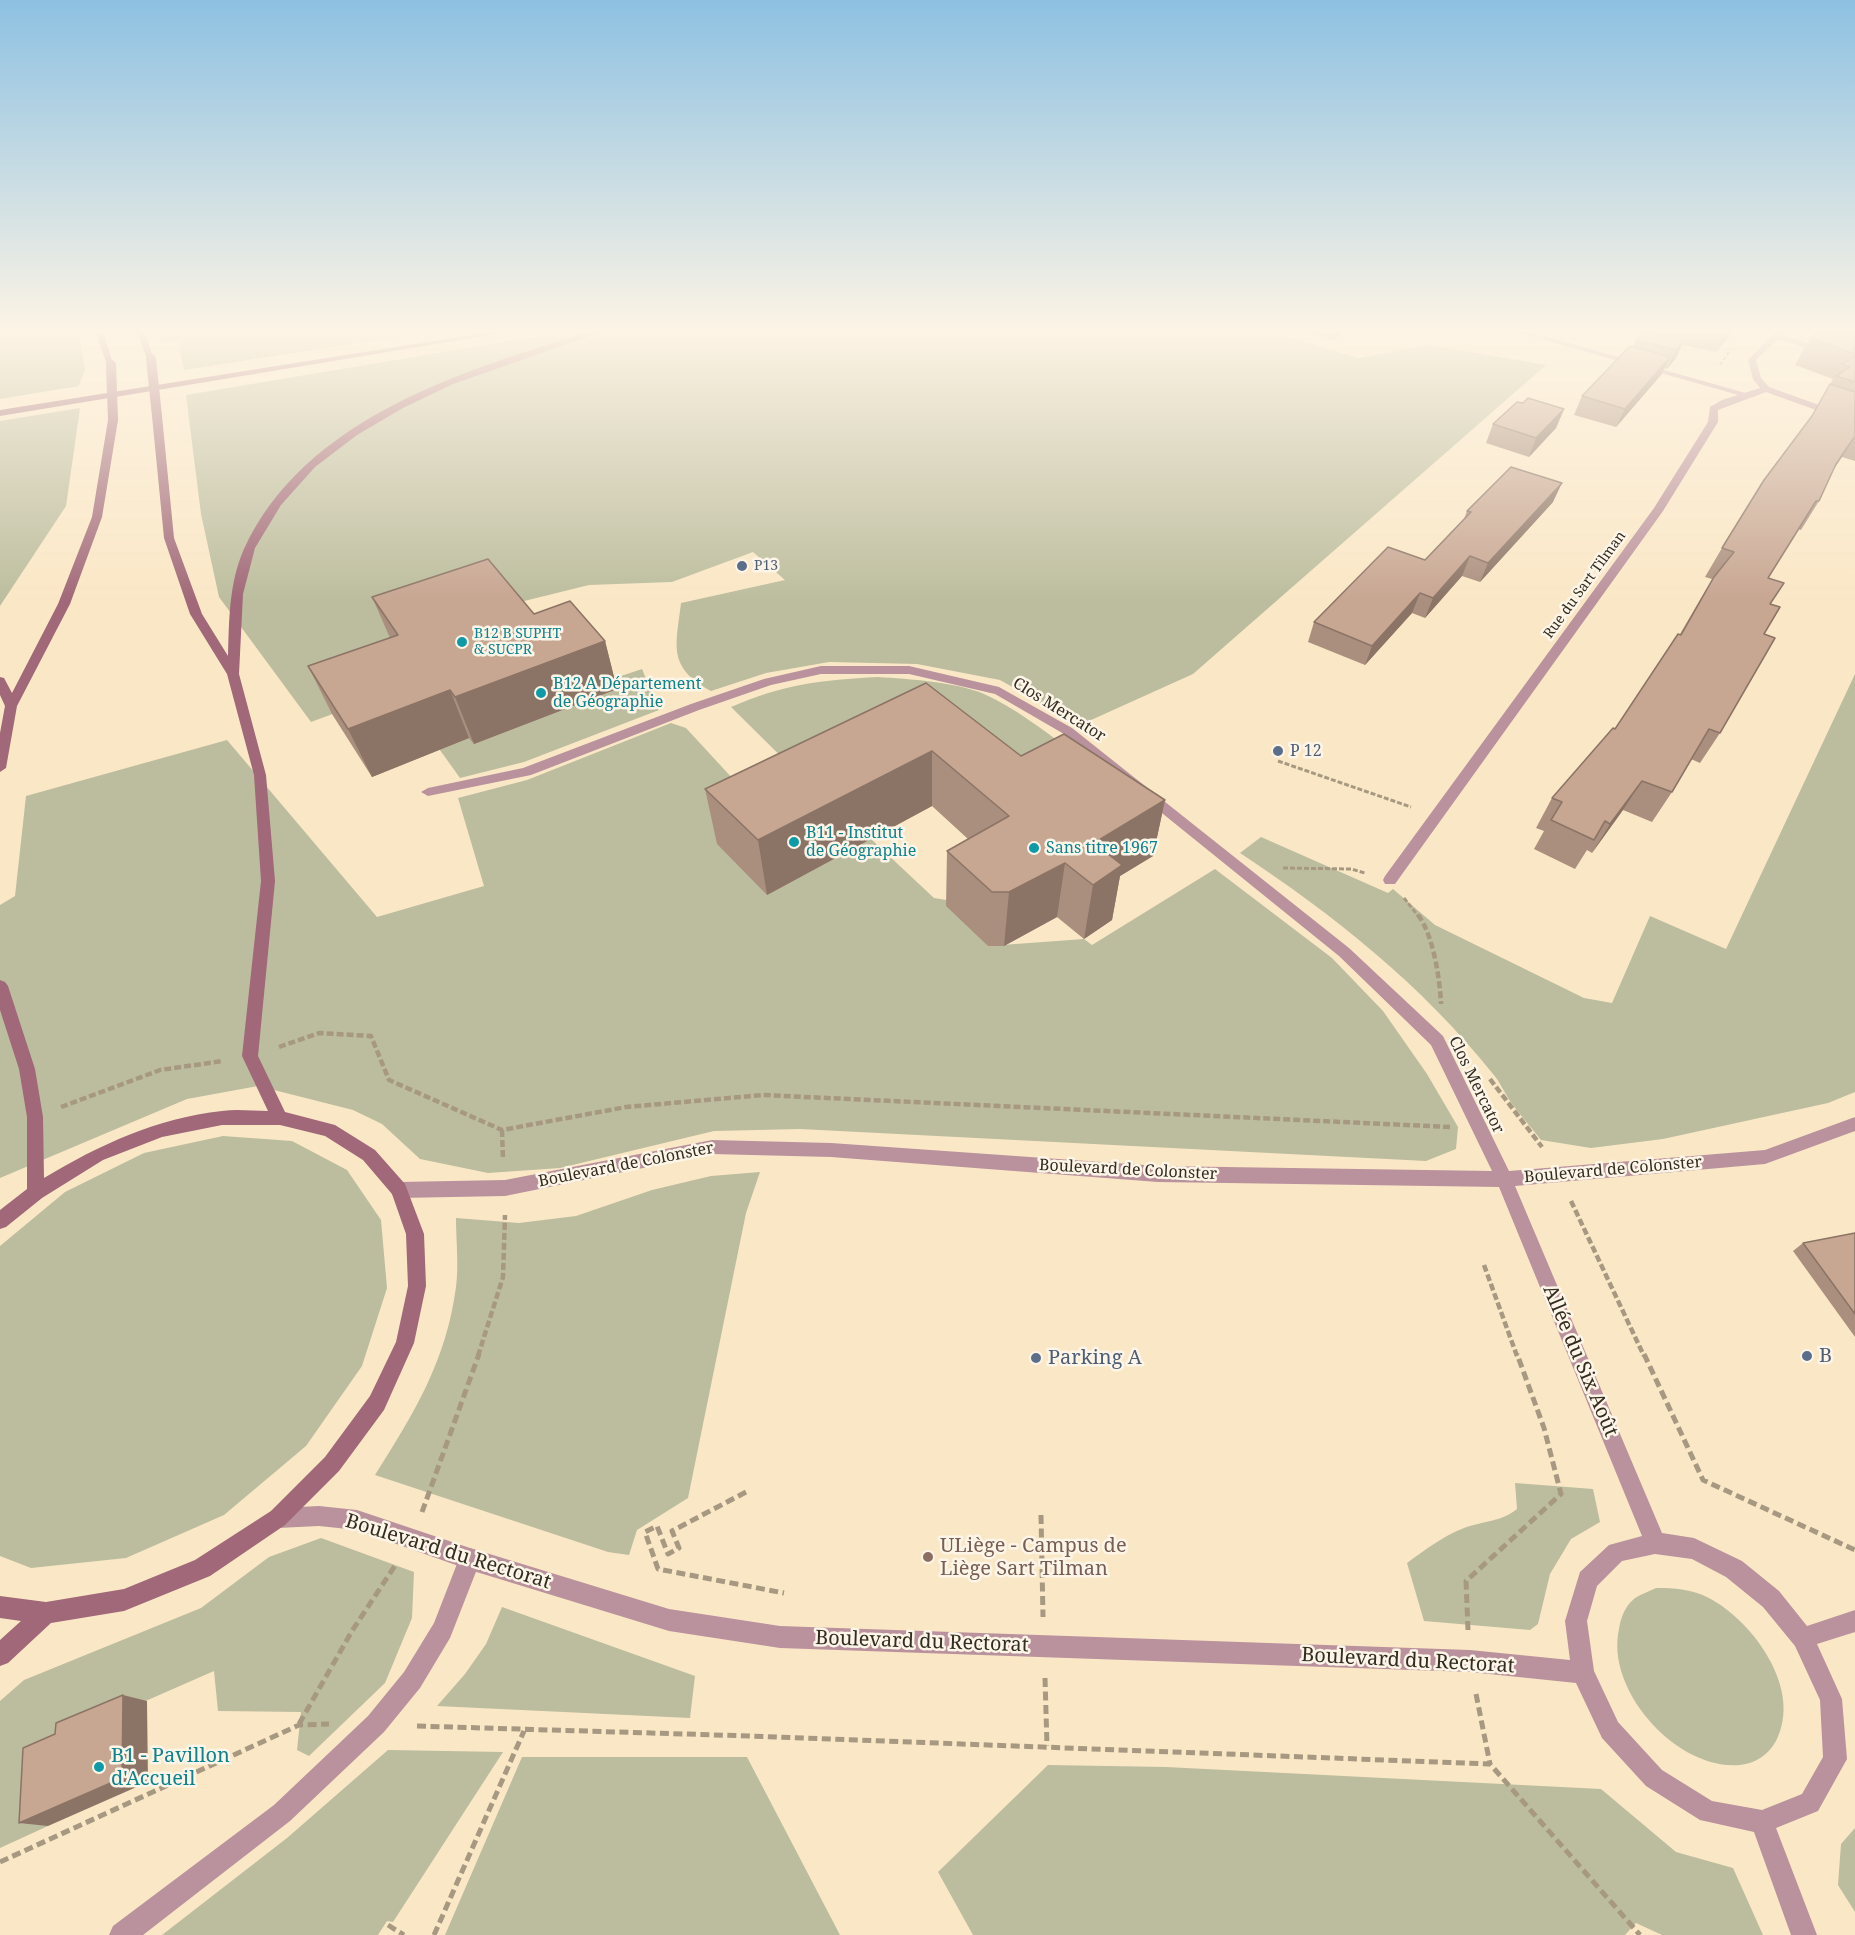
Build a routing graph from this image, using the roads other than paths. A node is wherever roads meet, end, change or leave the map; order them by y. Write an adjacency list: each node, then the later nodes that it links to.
1 (113, 421): 7 (main road, bridge)
2 (158, 421): 5 (main road, bridge)
3 (375, 421): 5 (main road)
4 (1713, 421): 10 (street, Rue du Sart Tilman)
5 (233, 674): 12 (main road)
6 (0, 681): 7 (main road)
7 (11, 706): 8 (main road)
8 (0, 768)
9 (428, 792): 14 (street, Clos Mercator)
10 (1390, 880)
11 (0, 986): 16 (main road)
12 (280, 1118): 15 (main road); 16 (main road)
13 (1855, 1124): 14 (street, Boulevard de Colonster)
14 (1504, 1179): 15 (street, Boulevard de Colonster); 19 (street, Allée du Six Août)
15 (399, 1190): 18 (main road)
16 (36, 1192): 17 (main road)
17 (0, 1221)
18 (278, 1518): 20 (street, Boulevard du Rectorat); 22 (main road)
19 (1655, 1543): 24 (street); 26 (street)
20 (470, 1559): 26 (street, Boulevard du Rectorat); 28 (street)
21 (0, 1607): 22 (main road)
22 (46, 1613): 25 (main road)
23 (1855, 1621): 24 (street)
24 (1803, 1638): 27 (street)
25 (0, 1655)
26 (1583, 1674): 27 (street)
27 (1762, 1822): 29 (street)
28 (122, 1935)
29 (1804, 1935)

